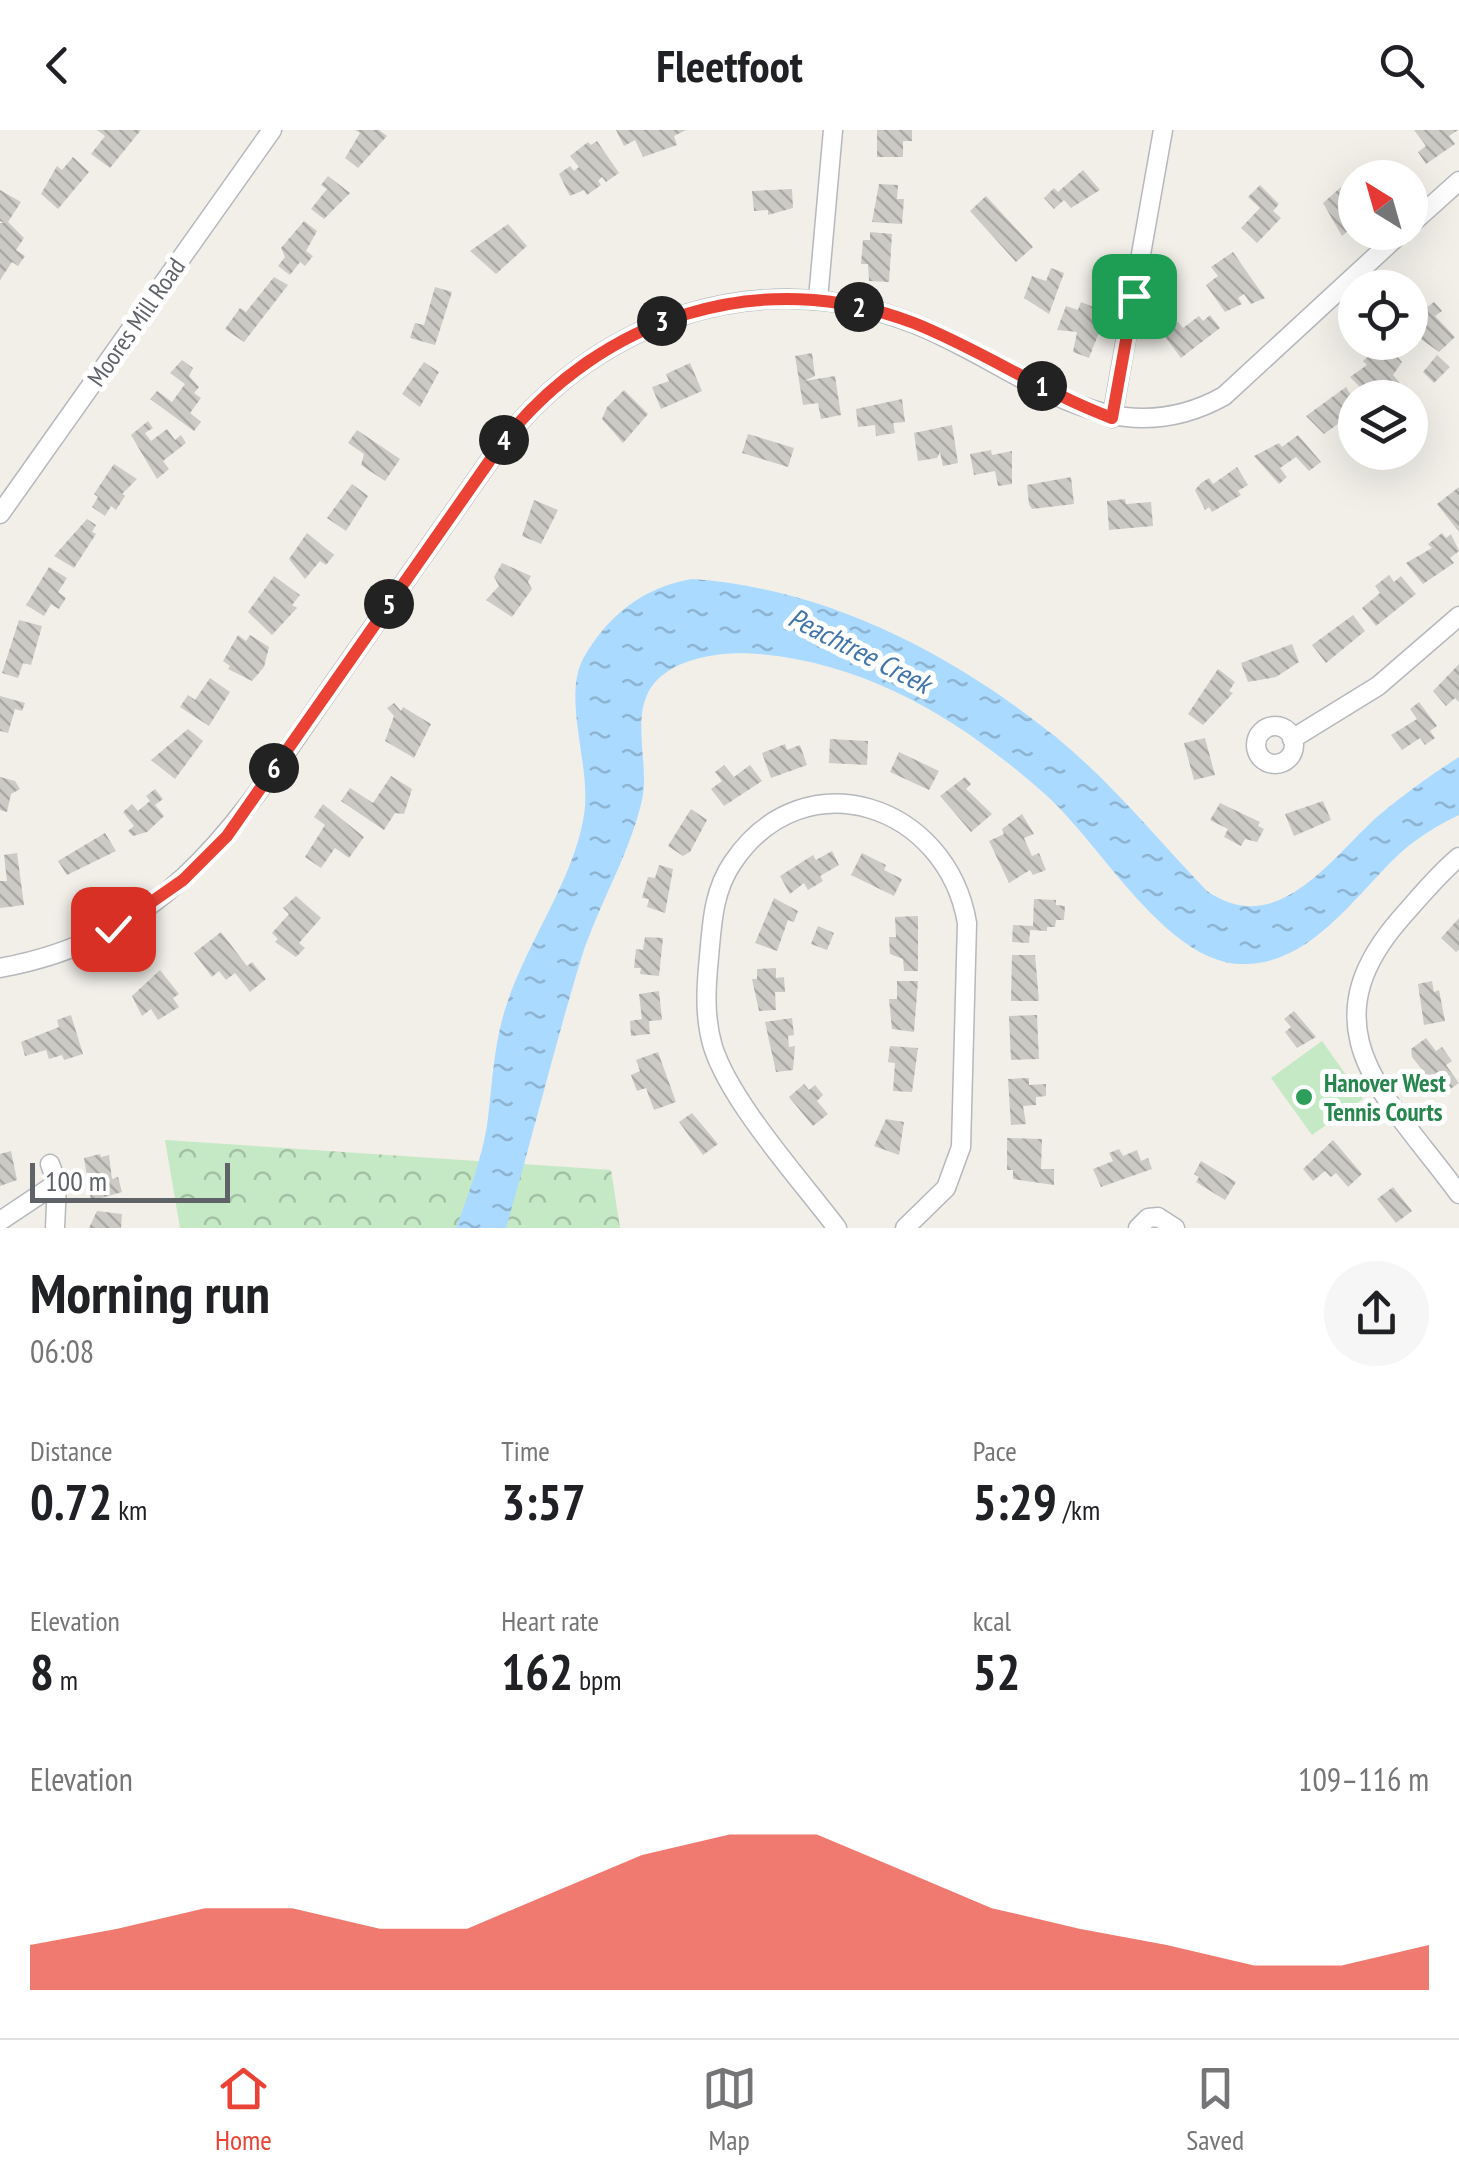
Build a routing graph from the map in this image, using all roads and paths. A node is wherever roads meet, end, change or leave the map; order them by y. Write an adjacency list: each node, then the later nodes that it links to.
1 (272, 130): 9 (street, Moores Mill Road)
2 (834, 130): 7 (street)
3 (1162, 130): 8 (street)
4 (1459, 180): 5 (street)
5 (1428, 209)
6 (1382, 250): 8 (street)
7 (818, 300): 8 (street); 13 (street)
8 (1112, 418)
9 (0, 514)
10 (1459, 616): 11 (street)
11 (1292, 739)
12 (1459, 857): 16 (street)
13 (0, 968)
14 (50, 1164): 15 (street)
15 (57, 1182): 17 (street); 18 (street)
16 (1459, 1194)
17 (0, 1221)
18 (55, 1228)
19 (837, 1228): 20 (street)
20 (905, 1228)
21 (1138, 1228): 22 (street)
22 (1175, 1228)

